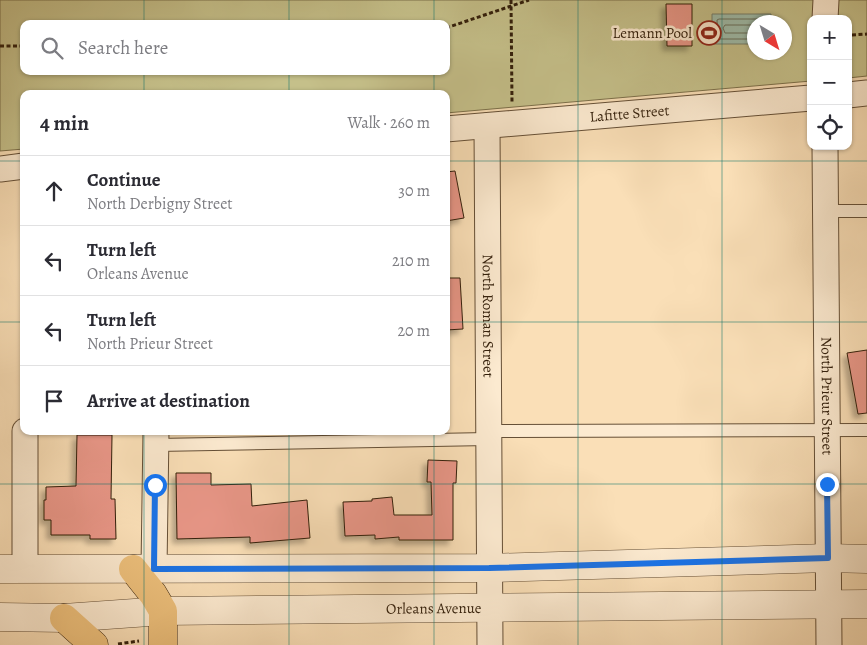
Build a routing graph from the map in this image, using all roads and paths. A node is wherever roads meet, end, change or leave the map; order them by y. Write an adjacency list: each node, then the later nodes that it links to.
1 (510, 0): 4 (path)
2 (529, 0): 4 (path)
3 (826, 0): 5 (street)
4 (510, 6): 6 (path); 14 (path)
5 (826, 15)
6 (450, 27)
7 (867, 34): 8 (path)
8 (852, 35)
9 (0, 46): 10 (path)
10 (20, 46)
11 (867, 93): 12 (street)
12 (852, 95)
13 (807, 98): 14 (street, Lafitte Street)
14 (487, 126): 15 (street, Lafitte Street); 24 (street, North Roman Street)
15 (450, 129)
16 (825, 150): 19 (street, North Prieur Street)
17 (20, 166): 18 (street)
18 (0, 169)
19 (825, 211): 20 (lane); 22 (street, North Prieur Street)
20 (867, 211)
21 (867, 430): 22 (lane)
22 (827, 431): 24 (lane); 26 (street, North Prieur Street)
23 (25, 435): 29 (street)
24 (488, 435): 25 (lane); 28 (street, North Roman Street)
25 (156, 438): 30 (street)
26 (828, 558): 27 (street); 28 (street); 31 (street, North Prieur Street)
27 (867, 559)
28 (489, 568): 30 (street); 33 (street, North Roman Street)
29 (12, 569): 30 (street)
30 (143, 569): 34 (highway)
31 (828, 604): 32 (street, Orleans Avenue); 33 (street, Orleans Avenue); 40 (street, North Prieur Street)
32 (867, 604)
33 (490, 607): 34 (street, Orleans Avenue); 39 (street, North Roman Street)
34 (163, 611): 36 (street, Orleans Avenue); 38 (highway)
35 (0, 617): 36 (street, Orleans Avenue)
36 (64, 618): 37 (highway)
37 (94, 645)
38 (163, 645)
39 (490, 645)
40 (829, 645)

